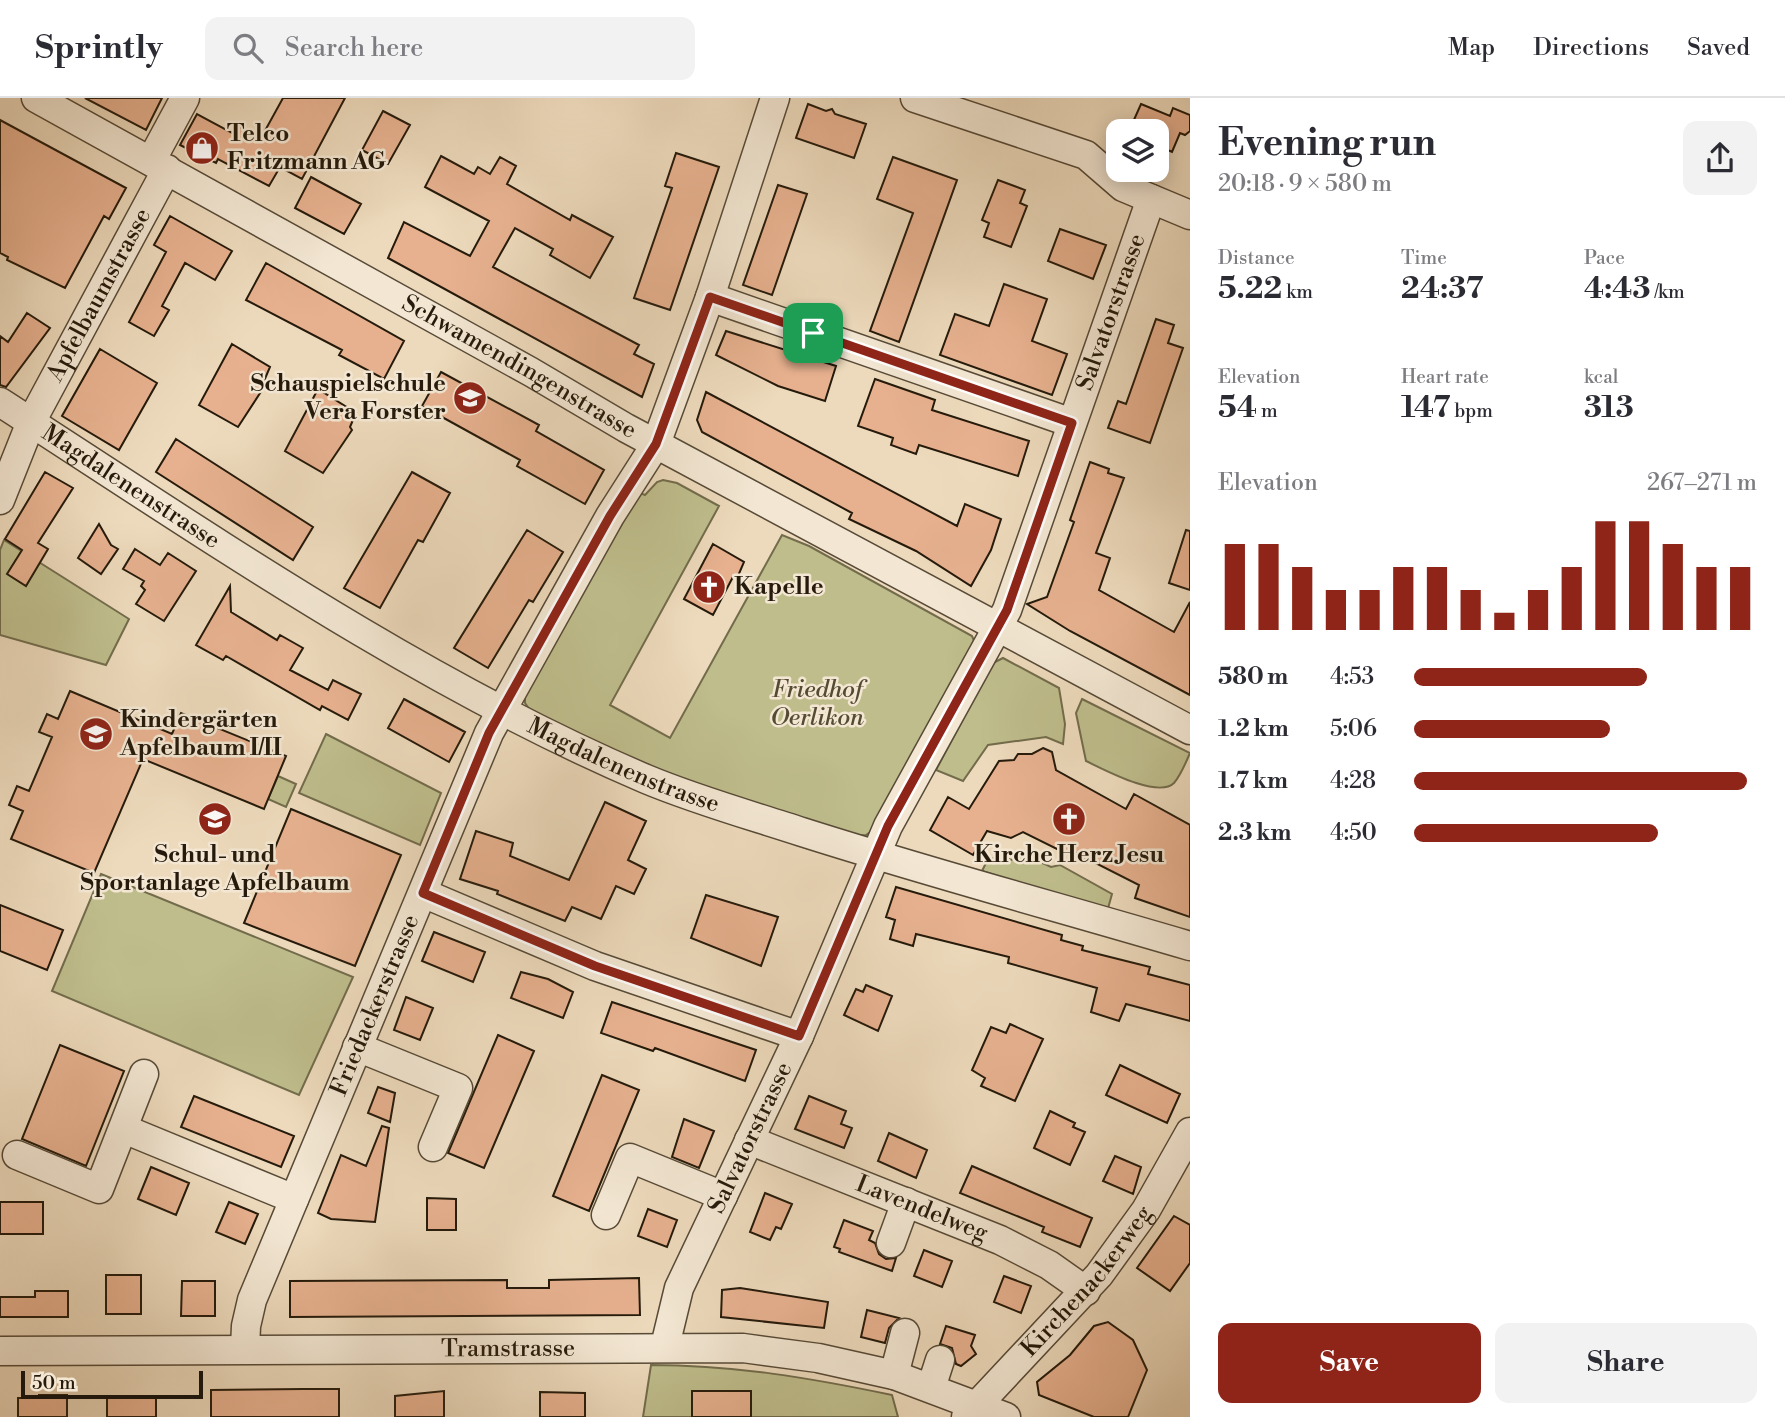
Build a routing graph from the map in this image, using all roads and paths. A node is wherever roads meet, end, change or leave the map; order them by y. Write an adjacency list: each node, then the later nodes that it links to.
1 (36, 98): 5 (street, Schwamendingenstrasse)
2 (185, 98): 5 (street, Apfelbaumstrasse)
3 (775, 98): 8 (street, Friedackerstrasse)
4 (915, 98): 6 (street)
5 (159, 165): 10 (street, Apfelbaumstrasse); 12 (street, Schwamendingenstrasse)
6 (1151, 199): 7 (street); 11 (street, Salvatorstrasse)
7 (1190, 215)
8 (710, 297): 11 (street); 12 (street, Friedackerstrasse)
9 (0, 402): 10 (street, Magdalenenstrasse)
10 (32, 422): 13 (street, Apfelbaumstrasse); 15 (street, Magdalenenstrasse)
11 (1072, 423): 14 (street, Salvatorstrasse)
12 (656, 444): 14 (street, Schwamendingenstrasse); 15 (street, Friedackerstrasse)
13 (0, 500)
14 (997, 627): 16 (street, Schwamendingenstrasse); 17 (street, Salvatorstrasse)
15 (502, 710): 17 (street, Magdalenenstrasse); 18 (street, Friedackerstrasse)
16 (1190, 730)
17 (876, 856): 19 (street, Magdalenenstrasse); 20 (street, Salvatorstrasse)
18 (423, 893): 20 (street); 21 (street, Friedackerstrasse)
19 (1190, 946)
20 (799, 1036): 25 (street, Salvatorstrasse)
21 (357, 1047): 26 (street); 29 (street, Friedackerstrasse)
22 (145, 1073): 23 (street)
23 (124, 1129): 27 (street); 29 (street)
24 (1190, 1132): 33 (street, Kirchenackerweg)
25 (749, 1140): 28 (street, Salvatorstrasse); 30 (street, Lavendelweg)
26 (433, 1147)
27 (17, 1155)
28 (723, 1196): 31 (street); 35 (street, Salvatorstrasse)
29 (294, 1199): 36 (street, Friedackerstrasse)
30 (906, 1202): 32 (street); 33 (street, Lavendelweg)
31 (606, 1215)
32 (891, 1243)
33 (1086, 1291): 41 (street, Kirchenackerweg)
34 (905, 1334): 39 (street)
35 (665, 1346): 36 (street, Tramstrasse); 39 (street, Tramstrasse)
36 (245, 1348): 37 (street, Tramstrasse)
37 (0, 1351)
38 (940, 1360): 40 (street)
39 (894, 1375): 40 (street, Tramstrasse)
40 (932, 1388): 41 (street, Tramstrasse)
41 (972, 1412): 42 (street, Tramstrasse)
42 (1006, 1417)

